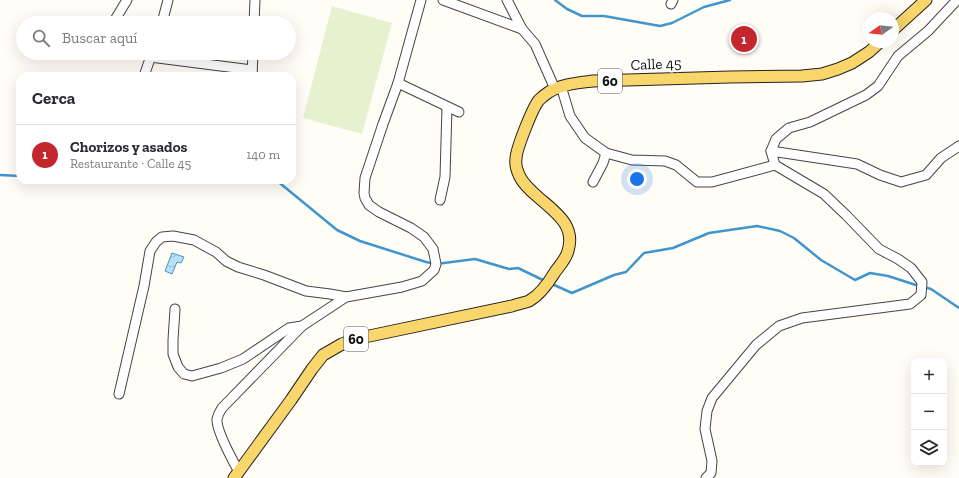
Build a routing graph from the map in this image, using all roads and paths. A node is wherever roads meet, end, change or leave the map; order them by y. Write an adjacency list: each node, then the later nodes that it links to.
1 (127, 0): 9 (street)
2 (168, 0): 10 (street)
3 (255, 0): 11 (street)
4 (421, 0): 21 (street)
5 (443, 0): 13 (street)
6 (507, 0): 13 (street)
7 (926, 0): 12 (main road)
8 (956, 0): 26 (street)
9 (117, 16)
10 (164, 16)
11 (254, 16)
12 (899, 25)
13 (522, 29): 22 (street)
14 (873, 48): 22 (main road, Calle 45 / 60)
15 (149, 60): 18 (street)
16 (179, 60): 19 (street)
17 (253, 60): 20 (street)
18 (145, 72)
19 (246, 72)
20 (252, 72)
21 (398, 84): 23 (street); 31 (street)
22 (558, 87): 27 (street); 35 (main road, Calle 45 / 60)
23 (447, 106): 24 (street); 30 (street)
24 (459, 112)
25 (959, 146): 26 (street)
26 (771, 151): 28 (street)
27 (606, 153): 28 (street); 29 (street)
28 (775, 165): 36 (street)
29 (593, 182)
30 (440, 200)
31 (346, 298): 33 (street); 34 (street)
32 (175, 309): 33 (street)
33 (302, 326): 35 (street)
34 (119, 394)
35 (236, 475)
36 (706, 478)

